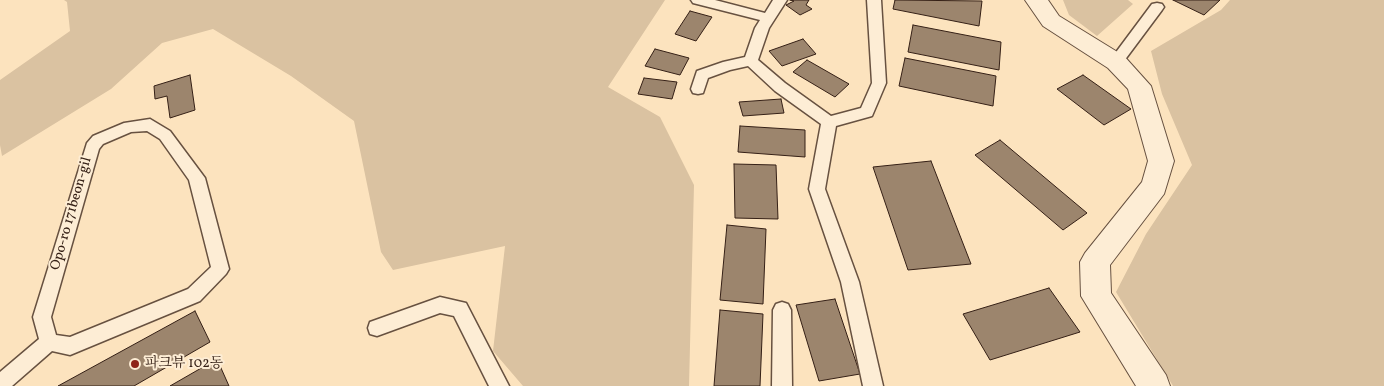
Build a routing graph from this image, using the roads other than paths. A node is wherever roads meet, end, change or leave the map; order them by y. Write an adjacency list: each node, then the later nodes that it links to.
1 (698, 0): 6 (lane)
2 (780, 0): 6 (lane)
3 (874, 0): 10 (lane)
4 (1036, 0): 8 (street)
5 (1157, 6): 8 (lane)
6 (768, 18): 7 (lane)
7 (751, 61): 9 (lane); 10 (lane)
8 (1116, 62): 18 (street)
9 (698, 90)
10 (829, 122): 17 (lane)
11 (782, 310): 16 (lane)
12 (377, 328): 15 (lane)
13 (49, 342): 13 (lane, Opo-ro 171beon-gil); 14 (lane)
14 (0, 384)
15 (499, 386)
16 (782, 386)
17 (873, 386)
18 (1154, 386)

